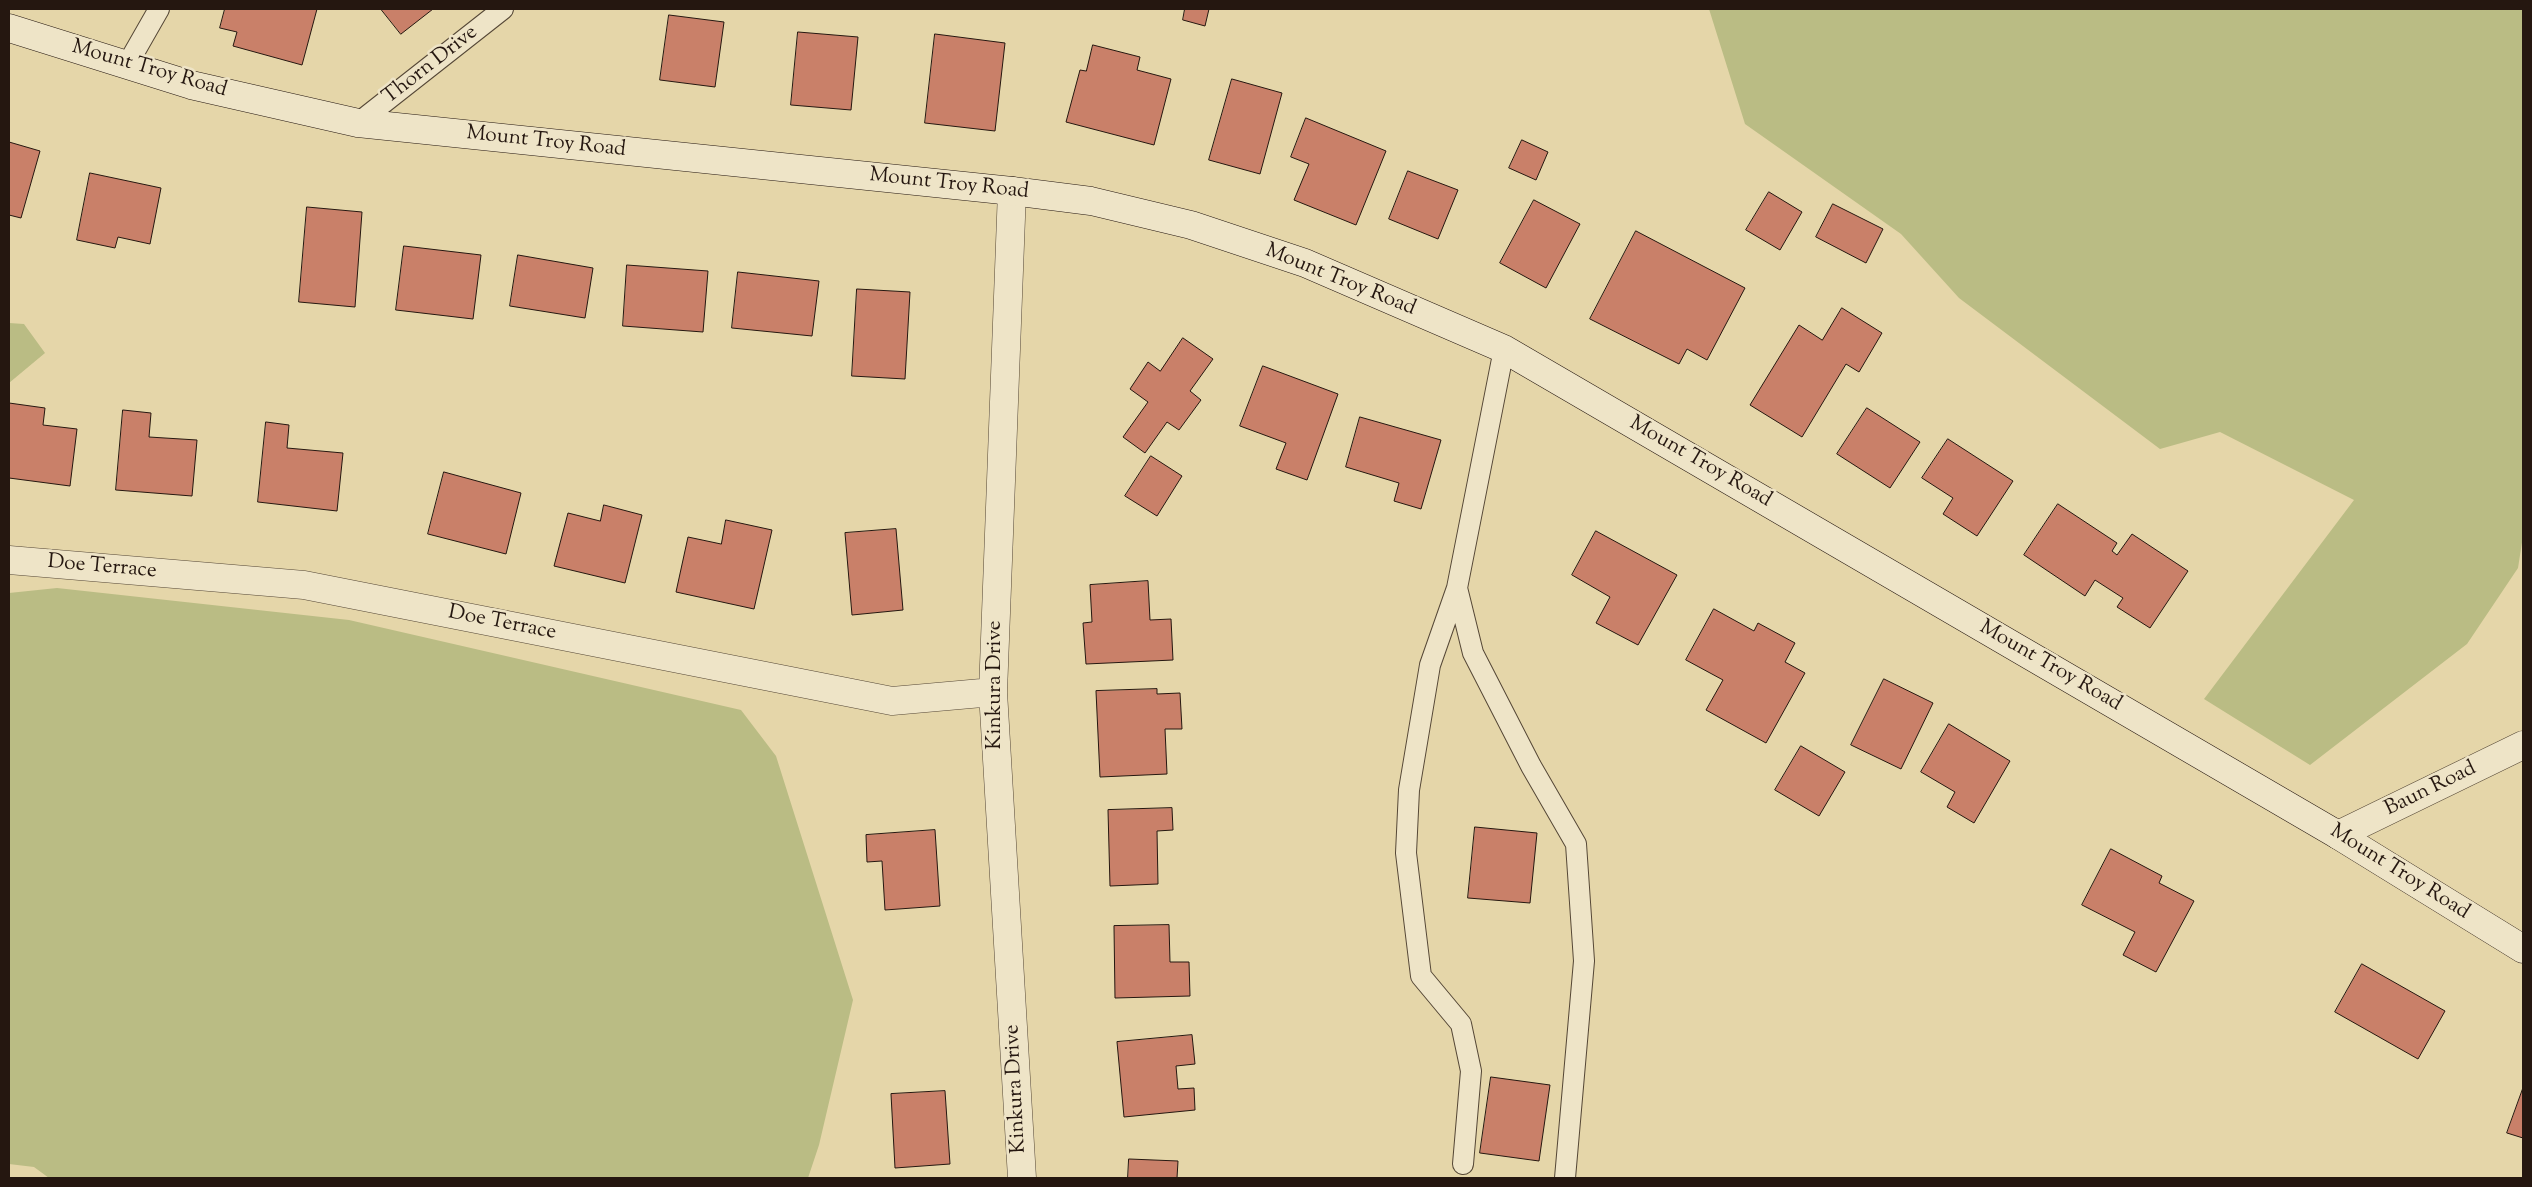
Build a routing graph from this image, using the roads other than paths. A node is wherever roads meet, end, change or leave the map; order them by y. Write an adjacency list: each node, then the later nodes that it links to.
1 (159, 9): 4 (lane)
2 (503, 9): 5 (lane, Thorn Drive)
3 (9, 28): 4 (street, Mount Troy Road)
4 (127, 65): 5 (street, Mount Troy Road)
5 (358, 123): 6 (street, Mount Troy Road)
6 (1012, 191): 7 (street, Mount Troy Road); 10 (street, Kinkura Drive)
7 (1504, 349): 9 (lane); 12 (street, Mount Troy Road)
8 (9, 560): 10 (street, Doe Terrace)
9 (1457, 588): 14 (lane); 16 (lane)
10 (993, 692): 15 (street, Kinkura Drive)
11 (2523, 745): 12 (street, Baun Road)
12 (2338, 835): 13 (street, Mount Troy Road)
13 (2523, 949)
14 (1463, 1164)
15 (1022, 1178)
16 (1564, 1178)

